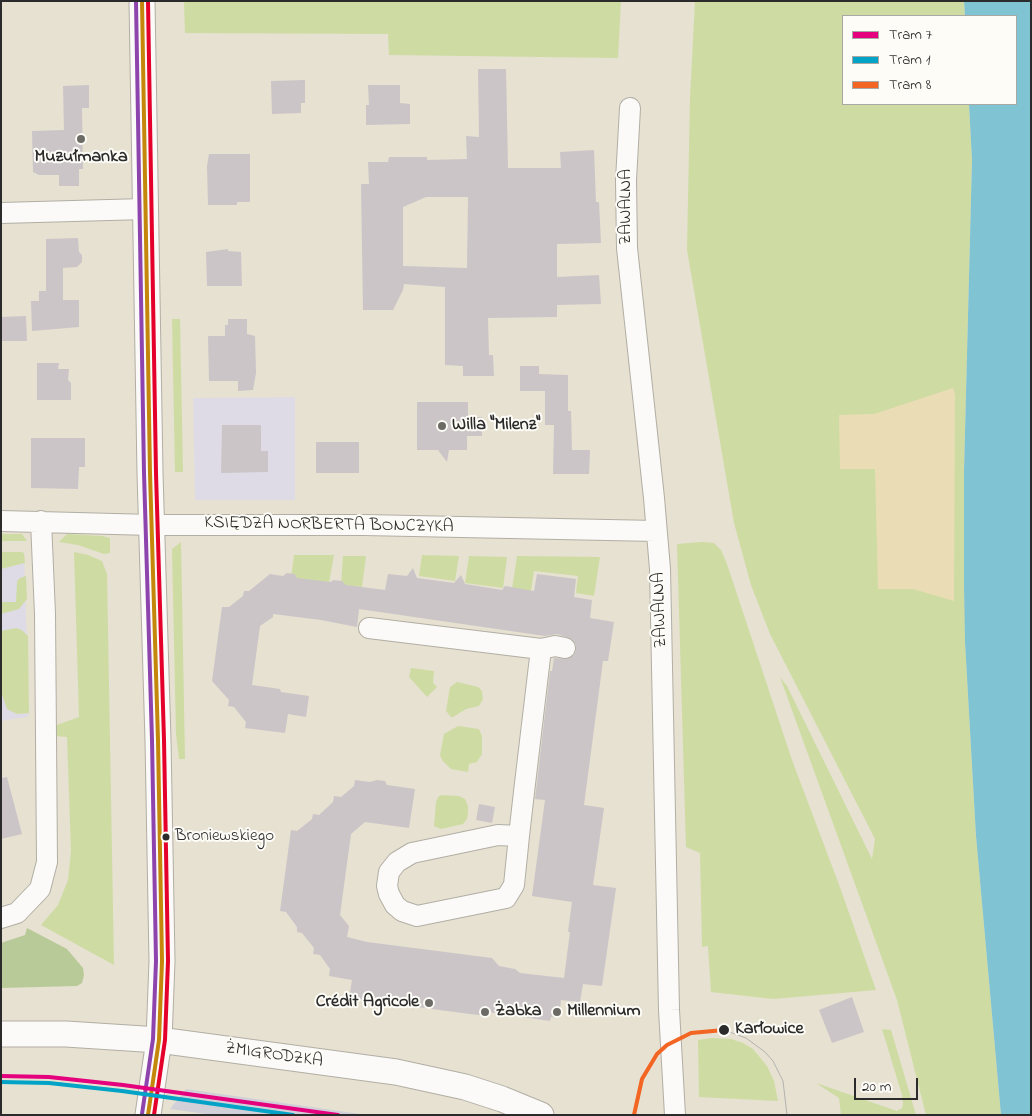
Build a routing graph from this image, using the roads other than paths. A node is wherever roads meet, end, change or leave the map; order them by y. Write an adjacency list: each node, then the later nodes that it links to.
1 (142, 1): 3 (street)
2 (630, 108): 8 (street, ZAWALNA)
3 (145, 209): 4 (street); 7 (street)
4 (1, 213)
5 (1, 521): 6 (street, KSIĘDZA NORBERTA BONCZYKA)
6 (41, 521): 7 (street, KSIĘDZA NORBERTA BONCZYKA); 13 (street)
7 (152, 525): 8 (street, KSIĘDZA NORBERTA BONCZYKA); 15 (street)
8 (656, 531): 18 (street, ZAWALNA)
9 (369, 628): 11 (street)
10 (565, 648): 11 (street)
11 (541, 649): 12 (street)
12 (519, 836): 12 (street)
13 (1, 918)
14 (1, 1034): 15 (street, ŻMIGRODZKA)
15 (159, 1040): 16 (street); 17 (street, ŻMIGRODZKA)
16 (148, 1115)
17 (540, 1115)
18 (675, 1115)

